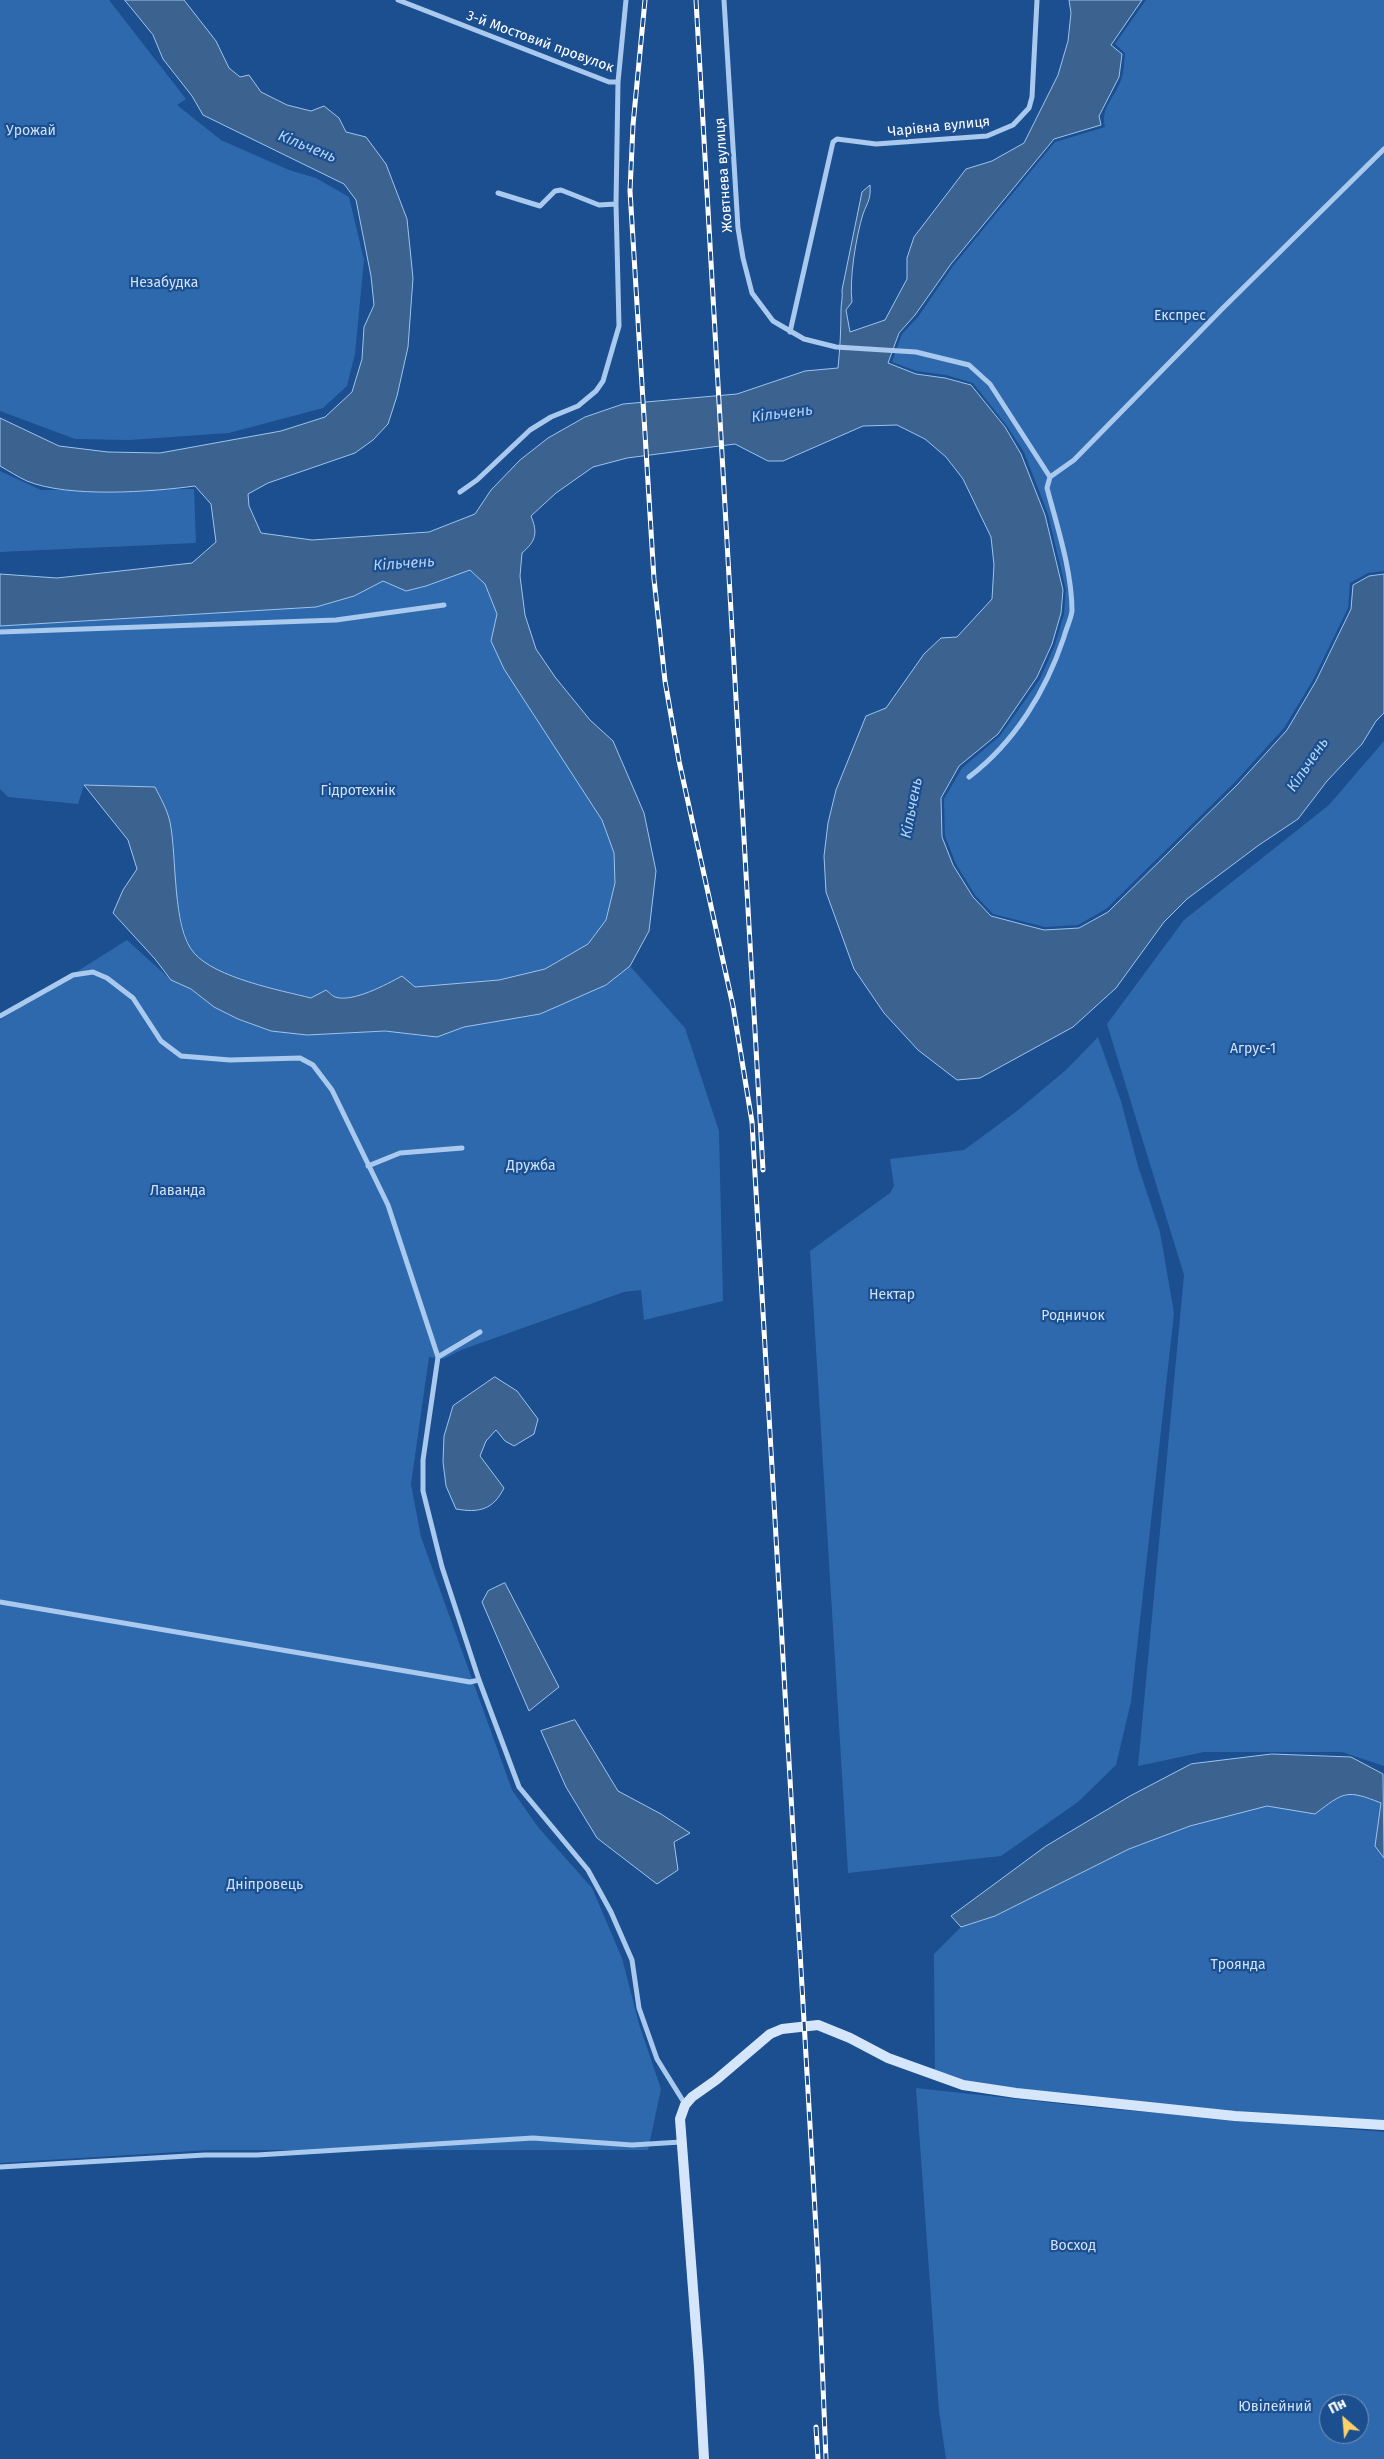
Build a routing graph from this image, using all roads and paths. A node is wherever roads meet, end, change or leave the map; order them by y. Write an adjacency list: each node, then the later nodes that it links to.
1 (398, 0): 5 (street, 3-й Мостовий провулок)
2 (626, 0): 5 (street)
3 (724, 0): 9 (street, Жовтнева вулиця)
4 (1037, 0): 9 (street, Чарівна вулиця)
5 (618, 82): 8 (street, 3-й Мостовий провулок)
6 (1384, 149): 10 (street)
7 (498, 193): 8 (street)
8 (616, 204): 11 (street, 3-й Мостовий провулок)
9 (790, 332): 10 (street, Жовтнева вулиця)
10 (1050, 477): 14 (street)
11 (460, 492)
12 (444, 605): 13 (street)
13 (0, 632)
14 (969, 777)
15 (0, 1016): 17 (street)
16 (462, 1148): 17 (street)
17 (368, 1166): 19 (street)
18 (480, 1332): 19 (street)
19 (438, 1357): 21 (street)
20 (0, 1602): 21 (street)
21 (479, 1680): 22 (street)
22 (685, 2105): 23 (street); 24 (street)
23 (1384, 2125)
24 (681, 2142): 25 (street); 26 (street)
25 (0, 2167)
26 (704, 2459)

